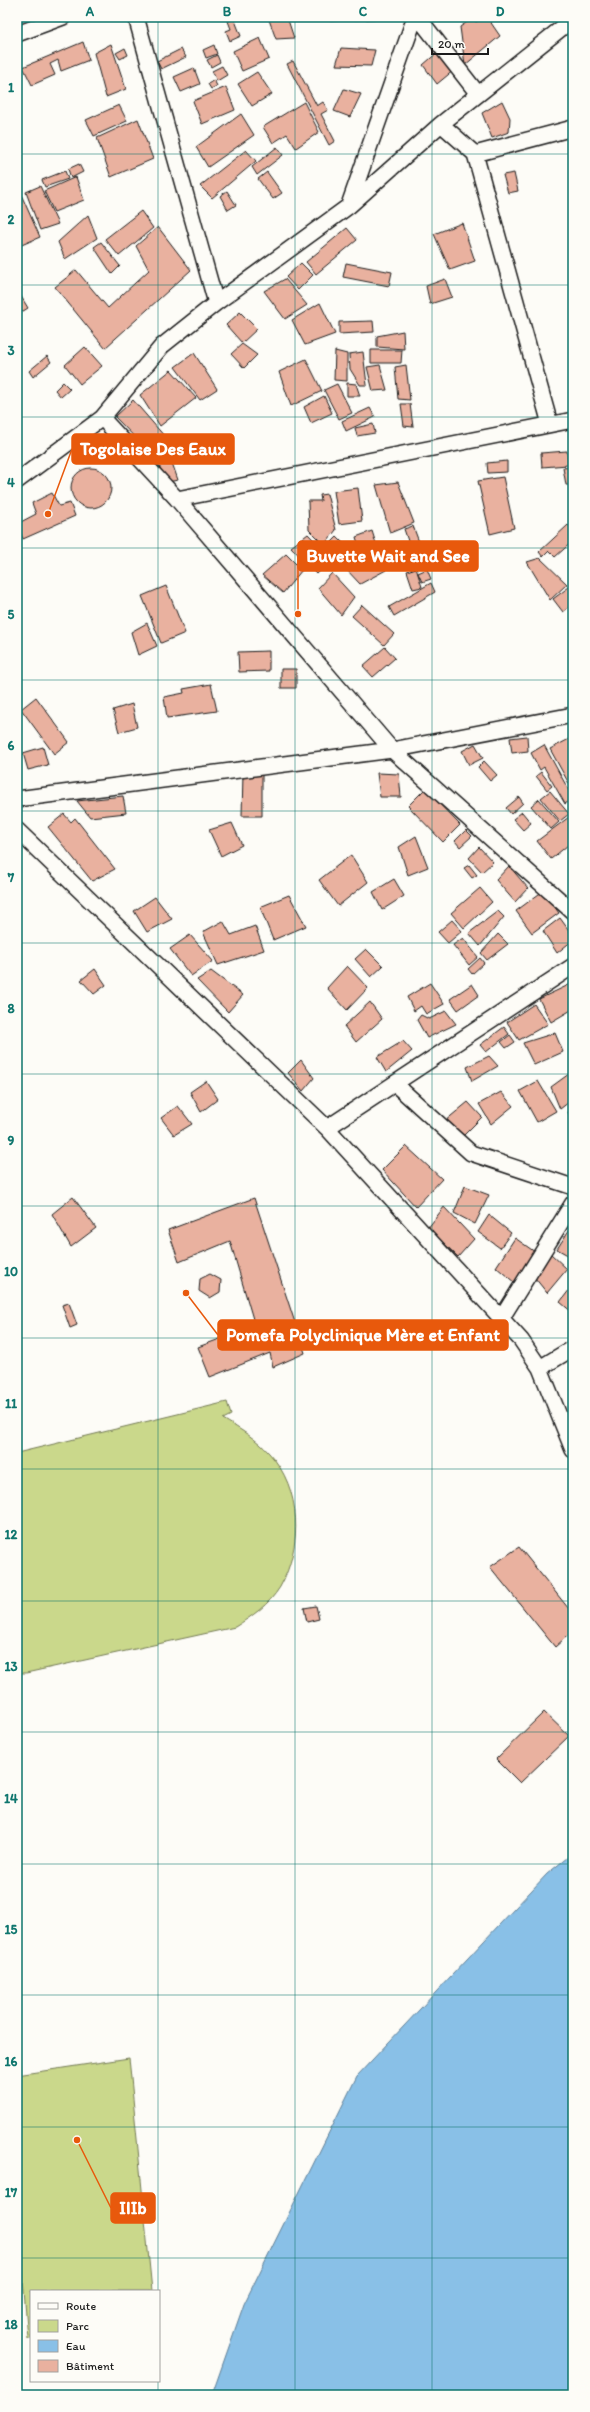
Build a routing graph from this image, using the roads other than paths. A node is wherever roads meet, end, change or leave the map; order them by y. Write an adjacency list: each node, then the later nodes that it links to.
1 (63, 17): 6 (street)
2 (136, 17): 12 (street)
3 (415, 17): 11 (street)
4 (418, 17): 7 (street)
5 (573, 19): 7 (street)
6 (17, 34)
7 (478, 94): 8 (street)
8 (441, 124): 10 (street); 11 (street)
9 (573, 128): 10 (street)
10 (475, 154): 15 (street)
11 (349, 206): 12 (street)
12 (216, 303): 13 (street)
13 (102, 418): 16 (street); 17 (street)
14 (573, 420): 15 (street)
15 (550, 424): 17 (street)
16 (17, 481)
17 (178, 499): 19 (street)
18 (573, 716): 19 (street)
19 (392, 750): 20 (street); 22 (street)
20 (17, 799)
21 (17, 830): 25 (street)
22 (573, 912)
23 (573, 966): 24 (street)
24 (395, 1084): 25 (street); 26 (street)
25 (327, 1128): 28 (street)
26 (573, 1187)
27 (573, 1203): 28 (street)
28 (501, 1319): 30 (street)
29 (573, 1348): 30 (street)
30 (540, 1368): 31 (street)
31 (573, 1450)

